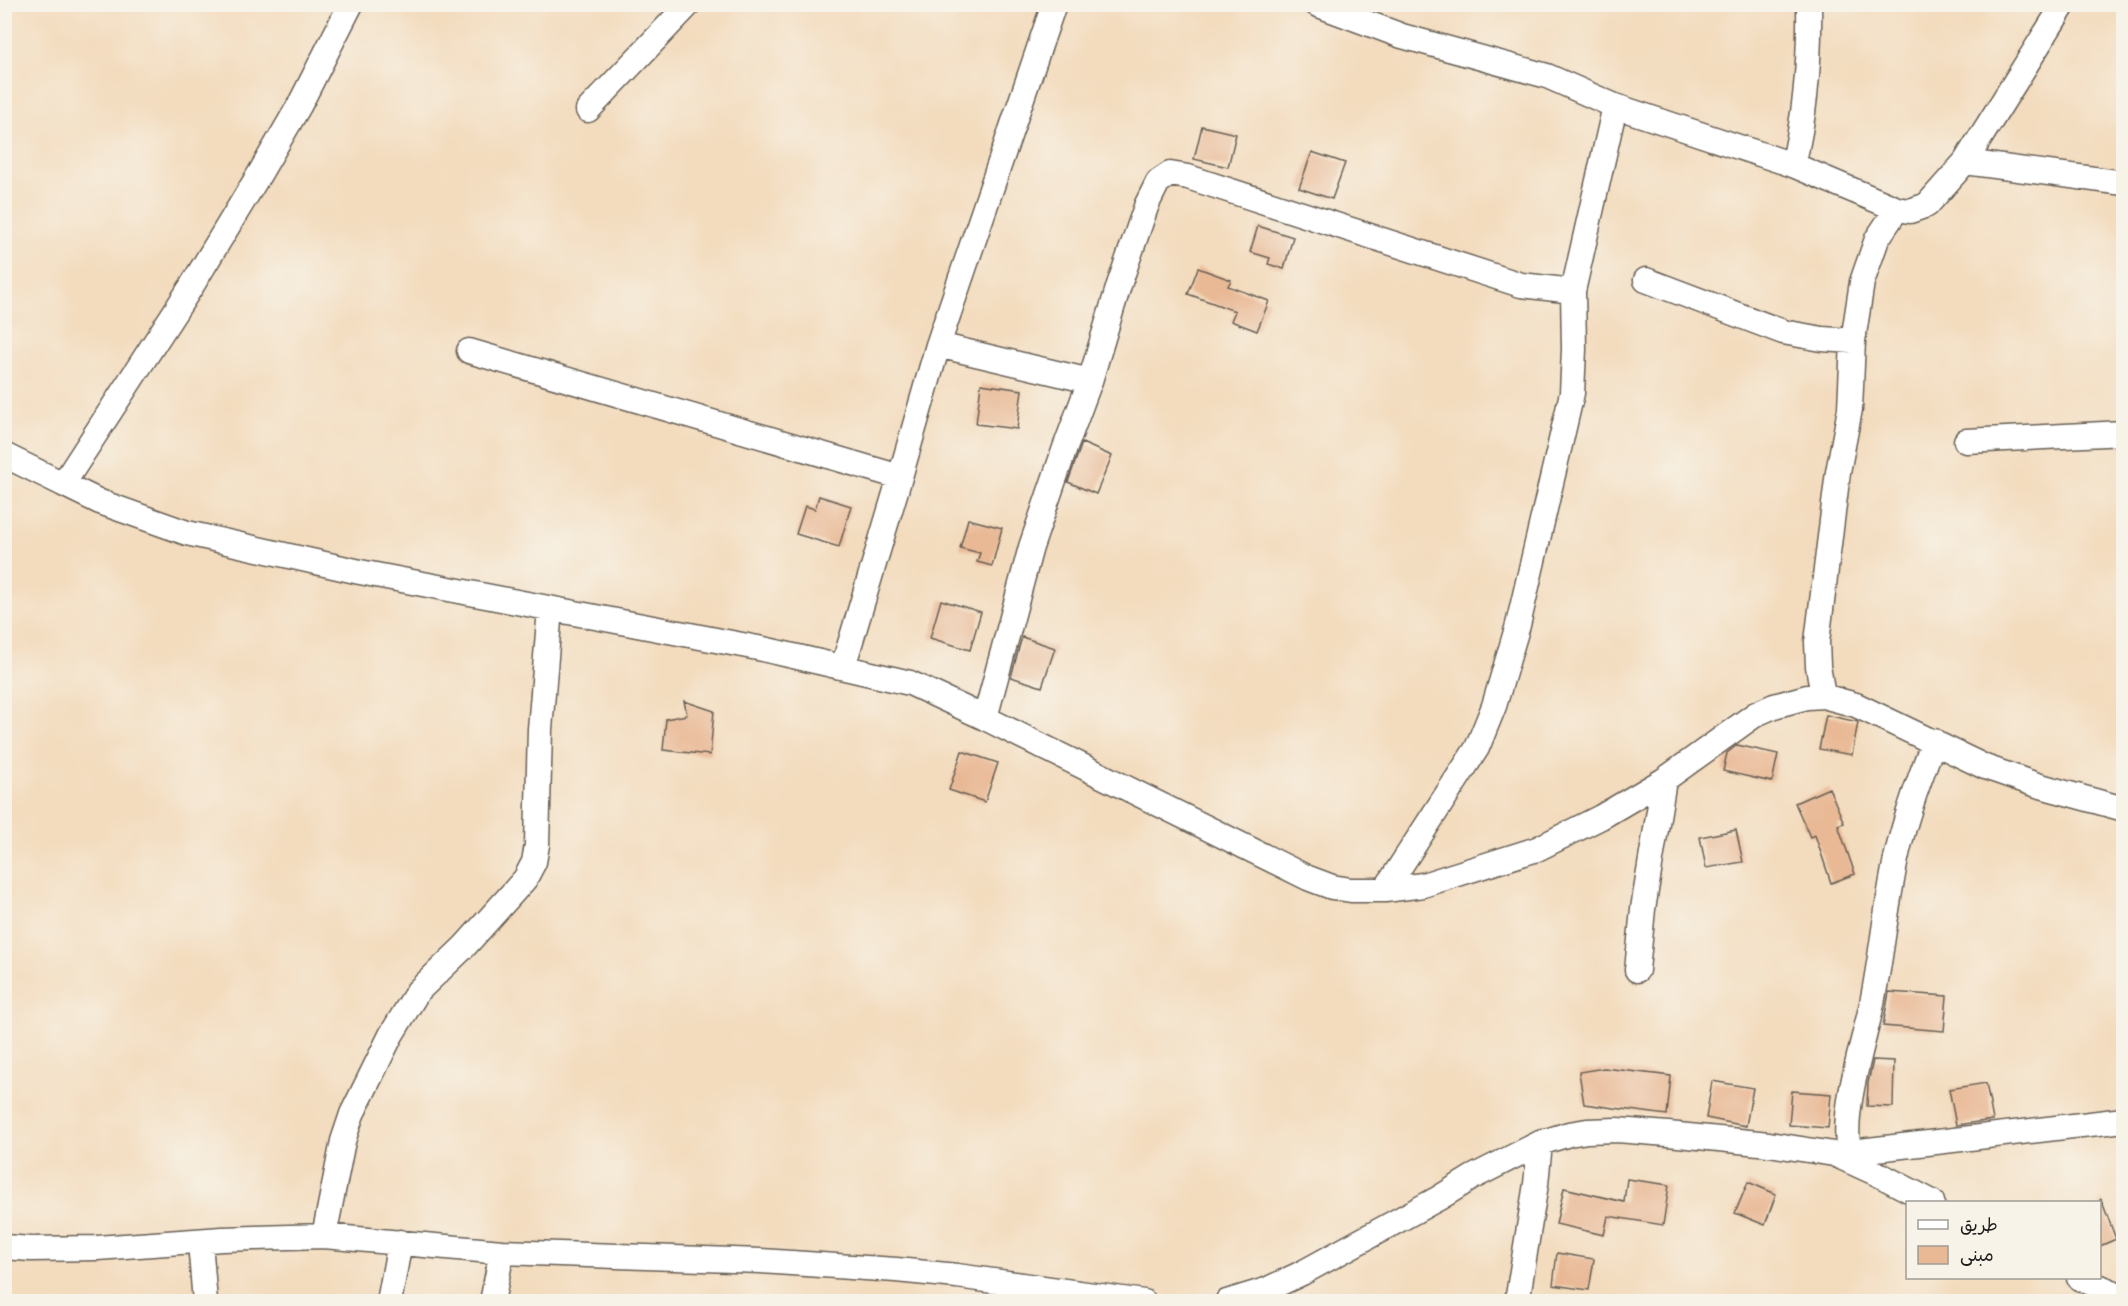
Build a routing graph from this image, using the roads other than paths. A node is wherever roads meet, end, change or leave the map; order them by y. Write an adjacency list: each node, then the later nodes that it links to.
1 (689, 4): 8 (street)
2 (1054, 4): 16 (street)
3 (1316, 4): 7 (street)
4 (1809, 4): 10 (street)
5 (2064, 4): 9 (street)
6 (349, 5): 23 (street)
7 (1615, 106): 10 (street); 14 (street)
8 (588, 110)
9 (1965, 162): 11 (street); 12 (street)
10 (1793, 165): 12 (street)
11 (2124, 183)
12 (1897, 209): 15 (street)
13 (1646, 280): 15 (street)
14 (1573, 291): 18 (street); 31 (street)
15 (1853, 341): 26 (street)
16 (938, 345): 18 (street); 22 (street)
17 (469, 351): 22 (street)
18 (1090, 381): 27 (street)
19 (2124, 433): 20 (street)
20 (1966, 441)
21 (4, 456): 23 (street)
22 (900, 477): 25 (street)
23 (63, 484): 24 (street)
24 (550, 609): 25 (street); 37 (street)
25 (843, 667): 27 (street)
26 (1823, 696): 28 (street); 29 (street)
27 (985, 718): 31 (street)
28 (1934, 741): 30 (street); 35 (street)
29 (1664, 780): 31 (street); 32 (street)
30 (2124, 809)
31 (1385, 890)
32 (1637, 970)
33 (2124, 1120): 35 (street)
34 (1540, 1143): 35 (street); 48 (street); 49 (street)
35 (1841, 1153): 36 (street)
36 (1928, 1201)
37 (324, 1236): 38 (street); 39 (street)
38 (200, 1242): 40 (street); 44 (street)
39 (400, 1242): 41 (street); 45 (street)
40 (4, 1247)
41 (502, 1252): 46 (street); 47 (street)
42 (2081, 1279): 43 (street)
43 (2124, 1297)
44 (205, 1302)
45 (389, 1302)
46 (492, 1302)
47 (1144, 1302)
48 (1227, 1302)
49 (1517, 1302)

